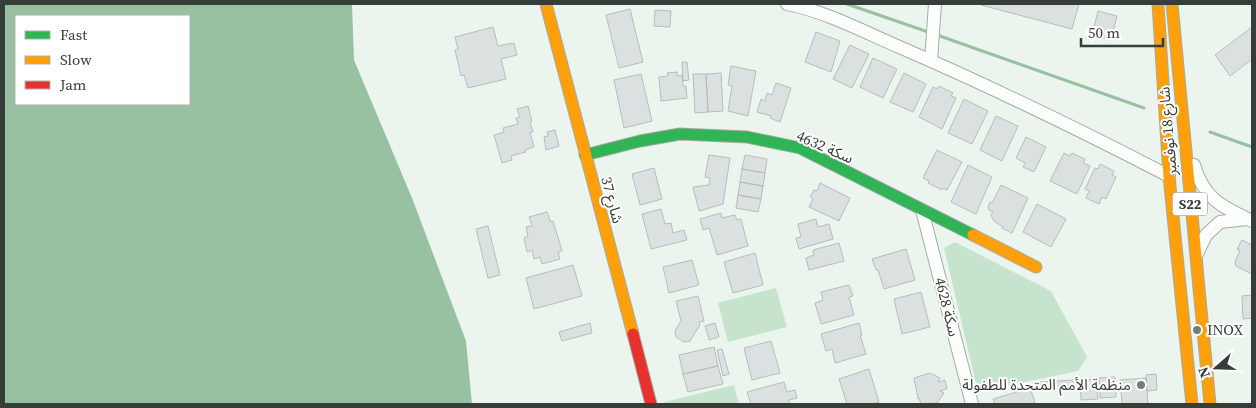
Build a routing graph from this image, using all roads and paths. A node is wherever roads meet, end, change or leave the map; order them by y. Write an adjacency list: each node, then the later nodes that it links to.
1 (546, 4): 8 (street, شارع 37)
2 (787, 4): 6 (street)
3 (935, 4): 6 (street)
4 (1158, 4): 9 (street, شارع 18 نوفمبر / S22)
5 (1172, 4): 7 (street, شارع 18 نوفمبر / S22)
6 (931, 61): 9 (street)
7 (1184, 130): 11 (street); 12 (street, شارع 18 نوفمبر / S22)
8 (585, 156): 10 (street, سكة 4632); 14 (street, شارع 37)
9 (1169, 176): 16 (street, شارع 18 نوفمبر / S22)
10 (922, 210): 13 (street, سكة 4632); 15 (street, سكة 4628)
11 (1249, 220): 12 (street)
12 (1195, 259): 17 (street, شارع 18 نوفمبر / S22)
13 (1036, 267)
14 (651, 404)
15 (972, 404)
16 (1192, 404)
17 (1210, 404)

